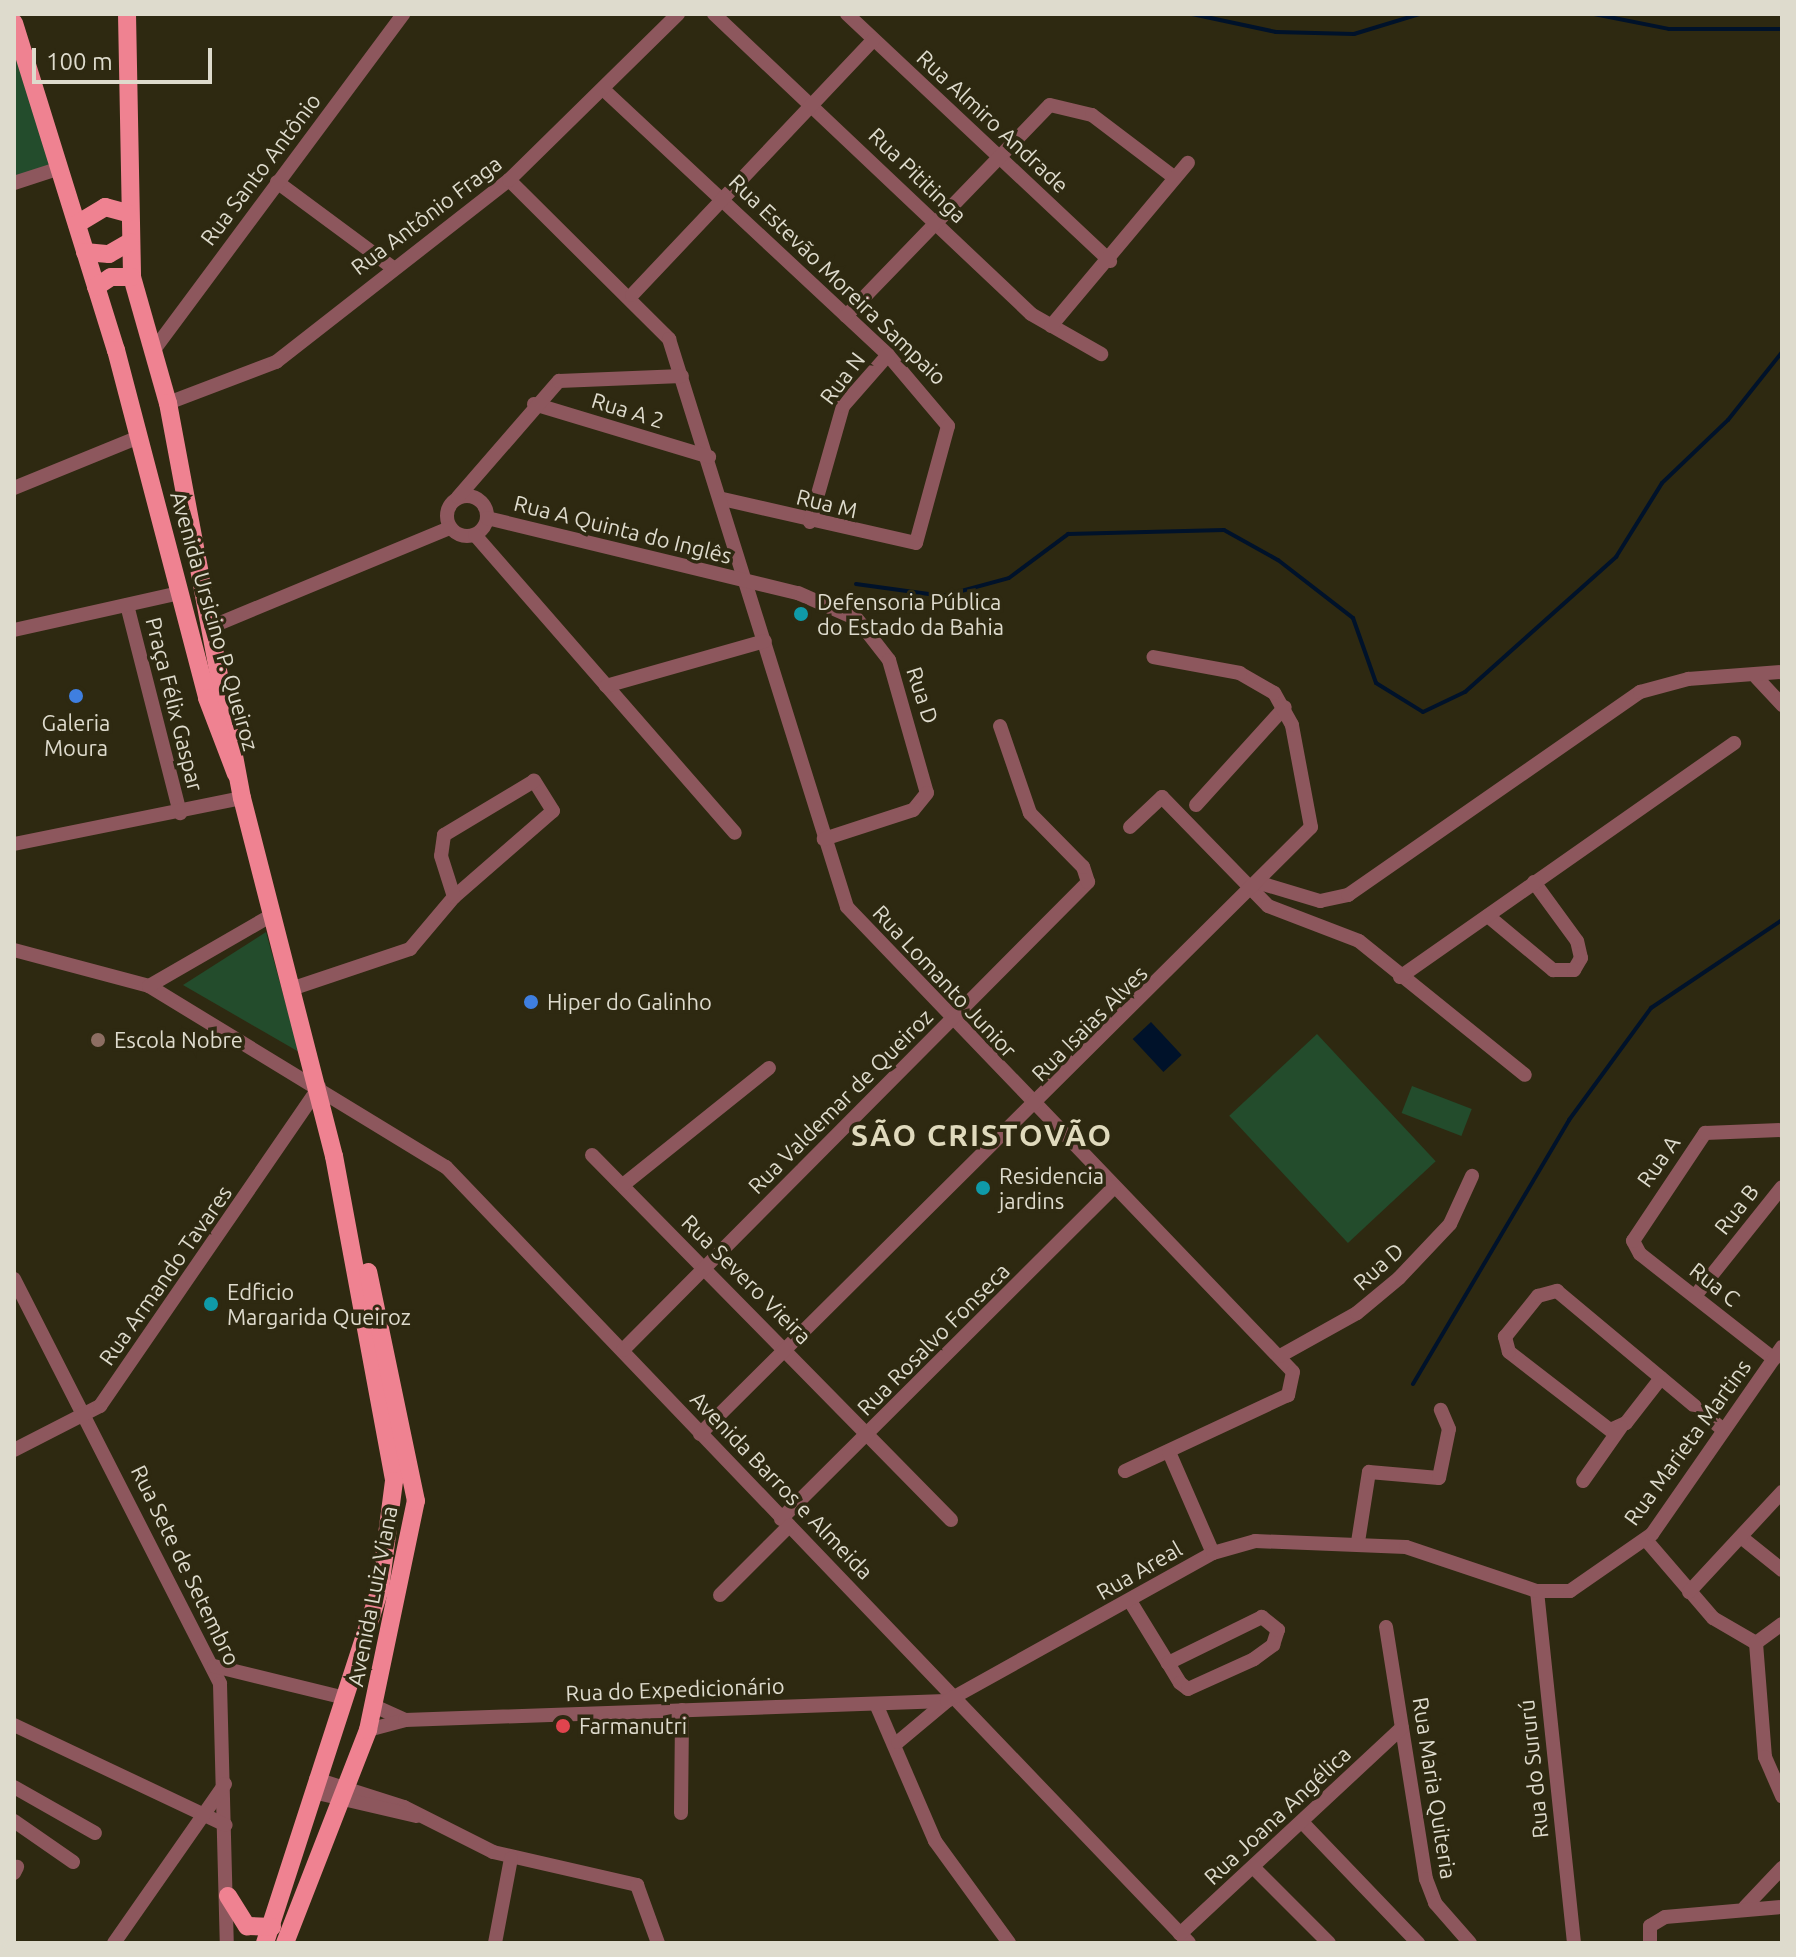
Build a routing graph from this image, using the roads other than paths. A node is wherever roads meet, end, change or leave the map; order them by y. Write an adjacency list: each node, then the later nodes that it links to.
1 (127, 14): 20 (main road, Avenida Ursicino P. Queiroz)
2 (403, 14): 15 (street, Rua Santo Antônio)
3 (678, 14): 8 (street, Rua Antônio Fraga)
4 (714, 14): 9 (street, Rua Pititinga)
5 (847, 14): 7 (street, Rua Almiro Andrade)
6 (14, 23): 12 (main road, Avenida Ursicino P. Queiroz)
7 (873, 40): 9 (street); 10 (street, Rua Almiro Andrade)
8 (604, 90): 14 (street, Rua Antônio Fraga); 17 (street, Rua Estevão Moreira Sampaio)
9 (813, 105): 17 (street); 19 (street, Rua Pititinga)
10 (1000, 158): 13 (street); 19 (street); 22 (street, Rua Almiro Andrade)
11 (1188, 163): 13 (street)
12 (57, 169): 16 (street); 18 (main road, Avenida Ursicino P. Queiroz)
13 (1175, 178): 22 (street)
14 (509, 180): 23 (street, Rua Antônio Fraga); 26 (street)
15 (277, 182): 23 (street); 29 (street, Rua Santo Antônio)
16 (14, 183)
17 (724, 200): 26 (street); 27 (street, Rua Estevão Moreira Sampaio)
18 (77, 224): 20 (main road); 21 (main road, Avenida Ursicino P. Queiroz)
19 (936, 224): 27 (street); 28 (street, Rua Pititinga)
20 (129, 227): 21 (main road); 24 (main road, Avenida Ursicino P. Queiroz)
21 (85, 252): 25 (main road, Avenida Ursicino P. Queiroz)
22 (1110, 261): 28 (street)
23 (392, 267): 33 (street, Rua Antônio Fraga)
24 (132, 277): 25 (main road); 29 (main road, Avenida Ursicino P. Queiroz)
25 (96, 287): 35 (main road, Avenida Ursicino P. Queiroz)
26 (632, 295): 32 (street, Rua Lomanto Junior)
27 (846, 316): 31 (street, Rua Estevão Moreira Sampaio)
28 (1051, 326): 30 (street, Rua Pititinga)
29 (153, 351): 33 (main road, Avenida Ursicino P. Queiroz)
30 (1101, 354)
31 (888, 355): 41 (street, Rua N); 44 (street, Rua Estevão Moreira Sampaio)
32 (682, 376): 34 (street); 36 (street, Rua Lomanto Junior)
33 (168, 403): 48 (main road, Avenida Ursicino P. Queiroz)
34 (534, 404): 36 (street, Rua A 2); 38 (street)
35 (139, 437): 37 (street); 46 (main road, Avenida Ursicino P. Queiroz)
36 (709, 457): 39 (street, Rua Lomanto Junior)
37 (14, 488)
38 (458, 497): 40 (street); 42 (street)
39 (723, 499): 41 (street, Rua M); 45 (street, Rua Lomanto Junior)
40 (487, 518): 43 (street); 45 (street, Rua A Quinta do Inglês)
41 (810, 522): 44 (street, Rua M)
42 (450, 528): 43 (street); 48 (street)
43 (475, 535): 54 (street)
44 (920, 539)
45 (748, 583): 50 (street, Rua Lomanto Junior); 65 (street, Rua D)
46 (179, 593): 47 (street); 59 (main road, Avenida Ursicino P. Queiroz)
47 (127, 605): 49 (street); 62 (street, Praça Félix Gaspar)
48 (213, 626): 59 (main road, Avenida Ursicino P. Queiroz)
49 (14, 630)
50 (765, 641): 54 (street); 65 (street, Rua Lomanto Junior)
51 (1153, 657): 56 (street)
52 (1782, 672): 53 (street)
53 (1757, 678): 55 (street); 68 (street)
54 (606, 686): 64 (street)
55 (1782, 705)
56 (1285, 707): 61 (street); 68 (street, Rua Isaias Alves)
57 (1000, 726): 76 (street, Rua Valdemar de Queiroz)
58 (1734, 743): 67 (street)
59 (238, 776): 60 (main road, Avenida Luiz Viana)
60 (242, 798): 62 (street); 70 (main road, Avenida Luiz Viana)
61 (1196, 805)
62 (180, 813): 66 (street)
63 (1130, 827): 68 (street)
64 (735, 833)
65 (824, 839): 76 (street, Rua Lomanto Junior)
66 (14, 844)
67 (1534, 882): 71 (street); 71 (street)
68 (1256, 888): 73 (street); 80 (street, Rua Isaias Alves)
69 (454, 897): 69 (street); 75 (street)
70 (272, 915): 74 (street); 75 (main road, Avenida Luiz Viana)
71 (1488, 916): 73 (street)
72 (14, 950): 74 (street, Avenida Barros e Almeida)
73 (1400, 977): 78 (street)
74 (149, 986): 79 (street, Avenida Barros e Almeida)
75 (291, 989): 79 (main road, Avenida Luiz Viana)
76 (950, 1022): 80 (street, Rua Lomanto Junior); 89 (street, Rua Valdemar de Queiroz)
77 (769, 1068): 85 (street)
78 (1525, 1075)
79 (319, 1087): 83 (main road, Avenida Luiz Viana); 92 (street, Avenida Barros e Almeida); 98 (street, Rua Armando Tavares)
80 (1036, 1107): 86 (street, Rua Lomanto Junior); 93 (street, Rua Isaias Alves)
81 (1782, 1130): 88 (street, Rua A)
82 (592, 1155): 85 (street, Rua Severo Vieira)
83 (334, 1156): 106 (main road, Avenida Luiz Viana); 107 (main road, Avenida Luiz Viana)
84 (1472, 1176): 95 (street, Rua D)
85 (623, 1185): 89 (street, Rua Severo Vieira)
86 (1114, 1187): 95 (street, Rua Lomanto Junior); 102 (street, Rua Rosalvo Fonseca)
87 (1782, 1187): 91 (street, Rua B)
88 (1633, 1241): 91 (street, Rua C)
89 (704, 1267): 92 (street, Rua Valdemar de Queiroz); 93 (street, Rua Severo Vieira)
90 (14, 1279): 98 (street, Rua Sete de Setembro)
91 (1695, 1296): 94 (street, Rua C)
92 (623, 1350): 101 (street, Avenida Barros e Almeida)
93 (787, 1350): 101 (street, Rua Isaias Alves); 102 (street, Rua Severo Vieira)
94 (1778, 1353): 100 (street, Rua Marieta Martins)
95 (1280, 1356): 104 (street, Rua Lomanto Junior)
96 (1661, 1378): 99 (street); 99 (street); 100 (street)
97 (1441, 1410): 114 (street)
98 (87, 1415): 103 (street, Rua Armando Tavares); 125 (street, Rua Sete de Setembro)
99 (1621, 1427): 108 (street)
100 (1723, 1430): 113 (street, Rua Marieta Martins)
101 (700, 1434): 111 (street, Avenida Barros e Almeida)
102 (868, 1435): 110 (street, Rua Severo Vieira); 111 (street, Rua Rosalvo Fonseca)
103 (14, 1450)
104 (1169, 1452): 105 (street); 115 (street)
105 (1125, 1471)
106 (394, 1481): 107 (main road); 126 (main road, Avenida Luiz Viana)
107 (415, 1481): 129 (main road, Avenida Luiz Viana)
108 (1583, 1481)
109 (1782, 1492): 112 (street)
110 (951, 1520)
111 (785, 1523): 119 (street, Rua Rosalvo Fonseca); 127 (street, Avenida Barros e Almeida)
112 (1741, 1537): 116 (street); 118 (street)
113 (1646, 1540): 117 (street, Rua Marieta Martins); 118 (street)
114 (1358, 1542): 115 (street, Rua Areal); 117 (street, Rua Areal)
115 (1213, 1553): 120 (street, Rua Areal)
116 (1779, 1562)
117 (1537, 1591): 165 (street, Rua do Sururú)
118 (1689, 1592): 123 (street)
119 (720, 1595)
120 (1130, 1601): 124 (street); 127 (street, Rua Areal)
121 (1782, 1624): 123 (street)
122 (1386, 1627): 133 (street, Rua Maria Quiteria)
123 (1756, 1643): 139 (street)
124 (1168, 1663): 124 (street)
125 (214, 1666): 126 (street); 136 (street, Rua Sete de Setembro)
126 (345, 1698): 137 (main road, Avenida Luiz Viana)
127 (952, 1698): 128 (street, Rua do Expedicionário); 135 (street); 155 (street, Avenida Barros e Almeida)
128 (876, 1704): 130 (street, Rua do Expedicionário); 135 (street)
129 (374, 1706): 131 (street, Rua do Expedicionário); 134 (main road, Avenida Luiz Viana)
130 (682, 1710): 131 (street, Rua do Expedicionário); 141 (street)
131 (405, 1720): 134 (street, Rua do Expedicionário)
132 (14, 1725): 142 (street)
133 (1402, 1728): 144 (street, Rua Joana Angélica); 164 (street, Rua Maria Quiteria)
134 (368, 1730): 140 (main road, Avenida Luiz Viana)
135 (898, 1742): 161 (street)
136 (225, 1784): 142 (street); 145 (street, Rua Sete de Setembro)
137 (315, 1786): 140 (street); 154 (main road, Avenida Luiz Viana)
138 (14, 1787): 146 (street)
139 (1782, 1796)
140 (346, 1797): 147 (street); 158 (main road, Avenida Luiz Viana)
141 (681, 1813)
142 (204, 1815): 145 (street); 156 (street)
143 (14, 1821): 148 (street)
144 (1302, 1822): 149 (street, Rua Joana Angélica); 163 (street)
145 (226, 1825): 151 (street, Rua Sete de Setembro)
146 (95, 1833)
147 (511, 1858): 159 (street); 160 (street)
148 (73, 1862)
149 (1254, 1868): 155 (street, Rua Joana Angélica); 162 (street)
150 (1782, 1868): 152 (street)
151 (228, 1896): 154 (main road); 157 (street, Rua Sete de Setembro)
152 (1745, 1907): 153 (street); 166 (street)
153 (1782, 1907)
154 (268, 1935)
155 (1185, 1939)
156 (114, 1943)
157 (227, 1943)
158 (285, 1943)
159 (495, 1943)
160 (658, 1943)
161 (1009, 1943)
162 (1329, 1943)
163 (1418, 1943)
164 (1470, 1943)
165 (1574, 1943)
166 (1650, 1943)

